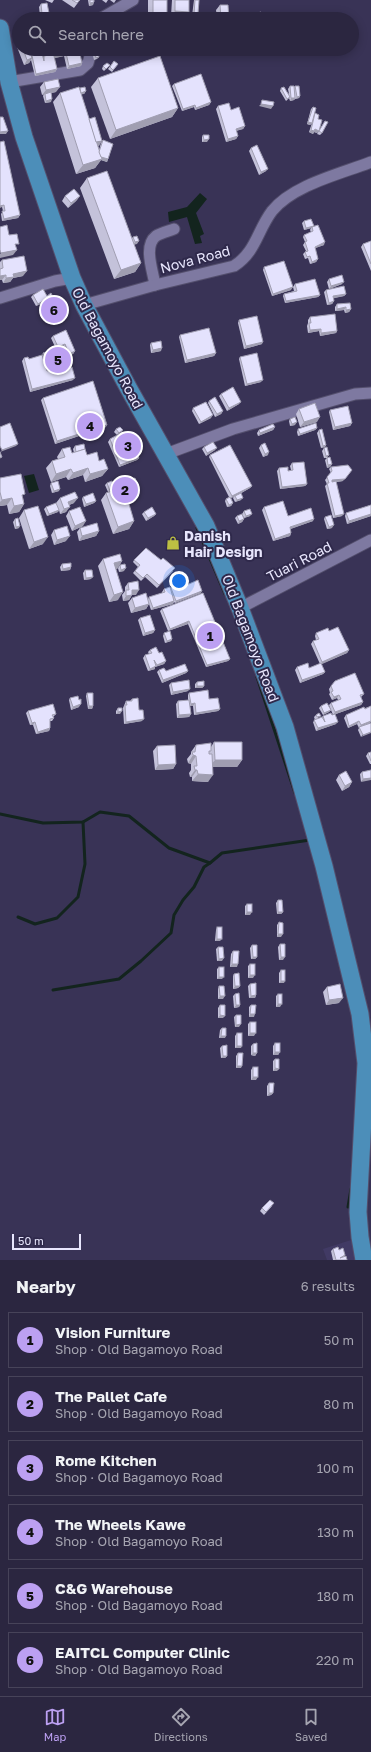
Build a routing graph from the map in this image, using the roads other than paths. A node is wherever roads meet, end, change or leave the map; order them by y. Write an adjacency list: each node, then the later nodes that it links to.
1 (133, 0): 2 (street)
2 (112, 12)
3 (0, 28): 5 (main road, Old Bagamoyo Road)
4 (90, 56): 5 (street)
5 (9, 82): 8 (main road, Old Bagamoyo Road)
6 (371, 162): 9 (street, Nova Road)
7 (174, 229): 9 (street)
8 (72, 278): 10 (street); 11 (main road, Old Bagamoyo Road)
9 (155, 285): 11 (street, Nova Road)
10 (0, 298)
11 (84, 305): 13 (main road, Old Bagamoyo Road)
12 (371, 394): 13 (street)
13 (166, 454): 15 (main road, Old Bagamoyo Road)
14 (371, 540): 15 (street, Tuari Road)
15 (240, 608): 16 (main road, Old Bagamoyo Road)
16 (364, 1260)

